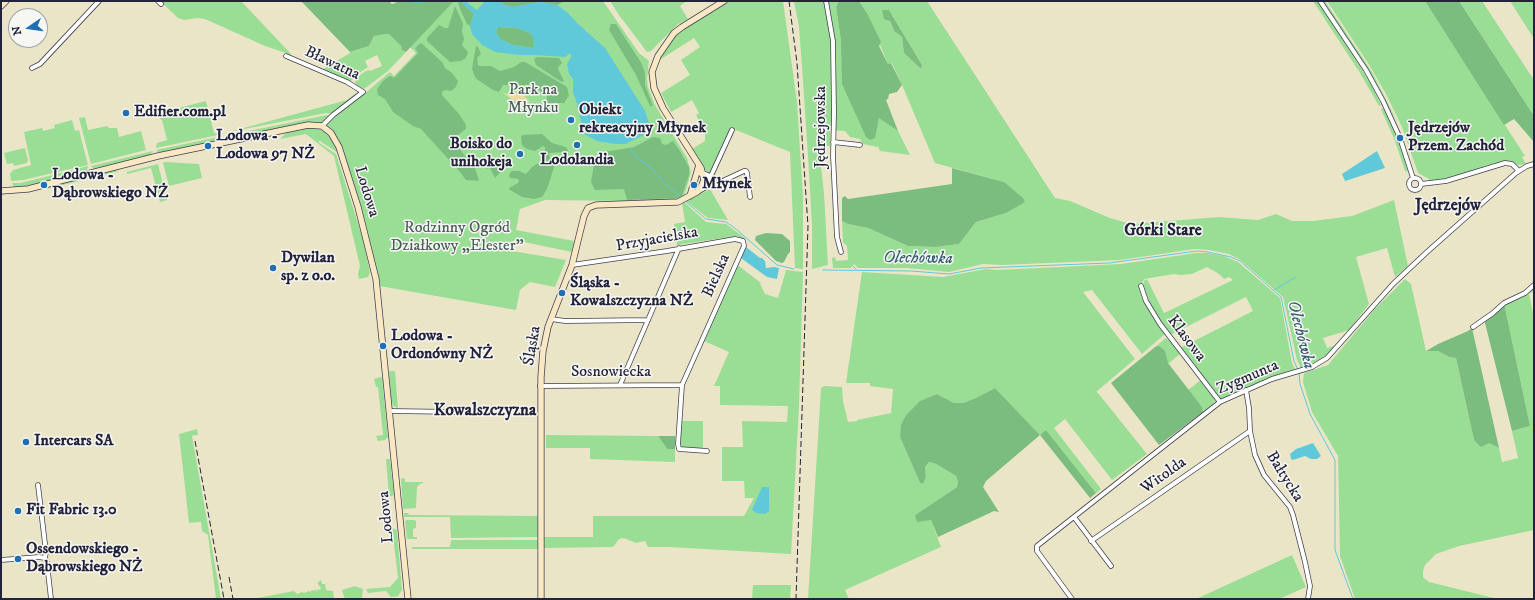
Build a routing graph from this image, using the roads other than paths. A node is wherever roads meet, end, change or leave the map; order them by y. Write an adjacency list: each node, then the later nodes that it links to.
1 (6, 1): 6 (street)
2 (99, 1): 8 (street)
3 (724, 1): 14 (street)
4 (826, 1): 11 (street, Jędrzejowska)
5 (1320, 1): 18 (street)
6 (1, 6)
7 (286, 56): 9 (street, Bławatna)
8 (32, 68)
9 (322, 126): 23 (street); 40 (street, Lodowa)
10 (732, 130): 17 (street)
11 (833, 142): 12 (street); 28 (street, Jędrzejowska)
12 (860, 145)
13 (1534, 164): 15 (street, Zygmunta)
14 (699, 165): 16 (street); 19 (street)
15 (1519, 171): 21 (street); 38 (street, Zygmunta)
16 (703, 173): 17 (street); 19 (street); 22 (street)
17 (710, 178): 20 (street)
18 (1414, 178): 21 (street); 21 (street)
19 (695, 180): 22 (street); 24 (street)
20 (709, 184): 22 (street); 25 (street)
21 (1421, 184)
22 (700, 190): 24 (street, Śląska)
23 (1, 191)
24 (690, 196): 29 (street, Śląska)
25 (750, 197)
26 (744, 243): 27 (street, Przyjacielska); 36 (street, Bielska)
27 (679, 248): 29 (street, Przyjacielska); 33 (street)
28 (841, 252)
29 (572, 265): 32 (street, Śląska)
30 (1141, 286): 39 (street, Klasowa)
31 (1534, 286): 34 (street)
32 (550, 319): 33 (street); 37 (street, Śląska)
33 (648, 320): 35 (street)
34 (1473, 327)
35 (620, 384): 36 (street, Sosnowiecka); 37 (street, Sosnowiecka)
36 (682, 385): 43 (street, Bielska)
37 (540, 386): 52 (street, Śląska)
38 (1246, 390): 39 (street, Zygmunta); 42 (street, Bałtycka)
39 (1220, 402): 45 (street, Zygmunta)
40 (390, 411): 41 (street); 51 (street, Lodowa)
41 (459, 412)
42 (1250, 431): 46 (street, Witolda); 54 (street, Bałtycka)
43 (707, 451)
44 (38, 485): 47 (street)
45 (1074, 517): 46 (street); 53 (street, Zygmunta)
46 (1091, 541): 49 (street)
47 (45, 558): 48 (street); 50 (street)
48 (1, 560)
49 (1111, 566)
50 (51, 599)
51 (408, 599)
52 (541, 599)
53 (1072, 599)
54 (1308, 599)

